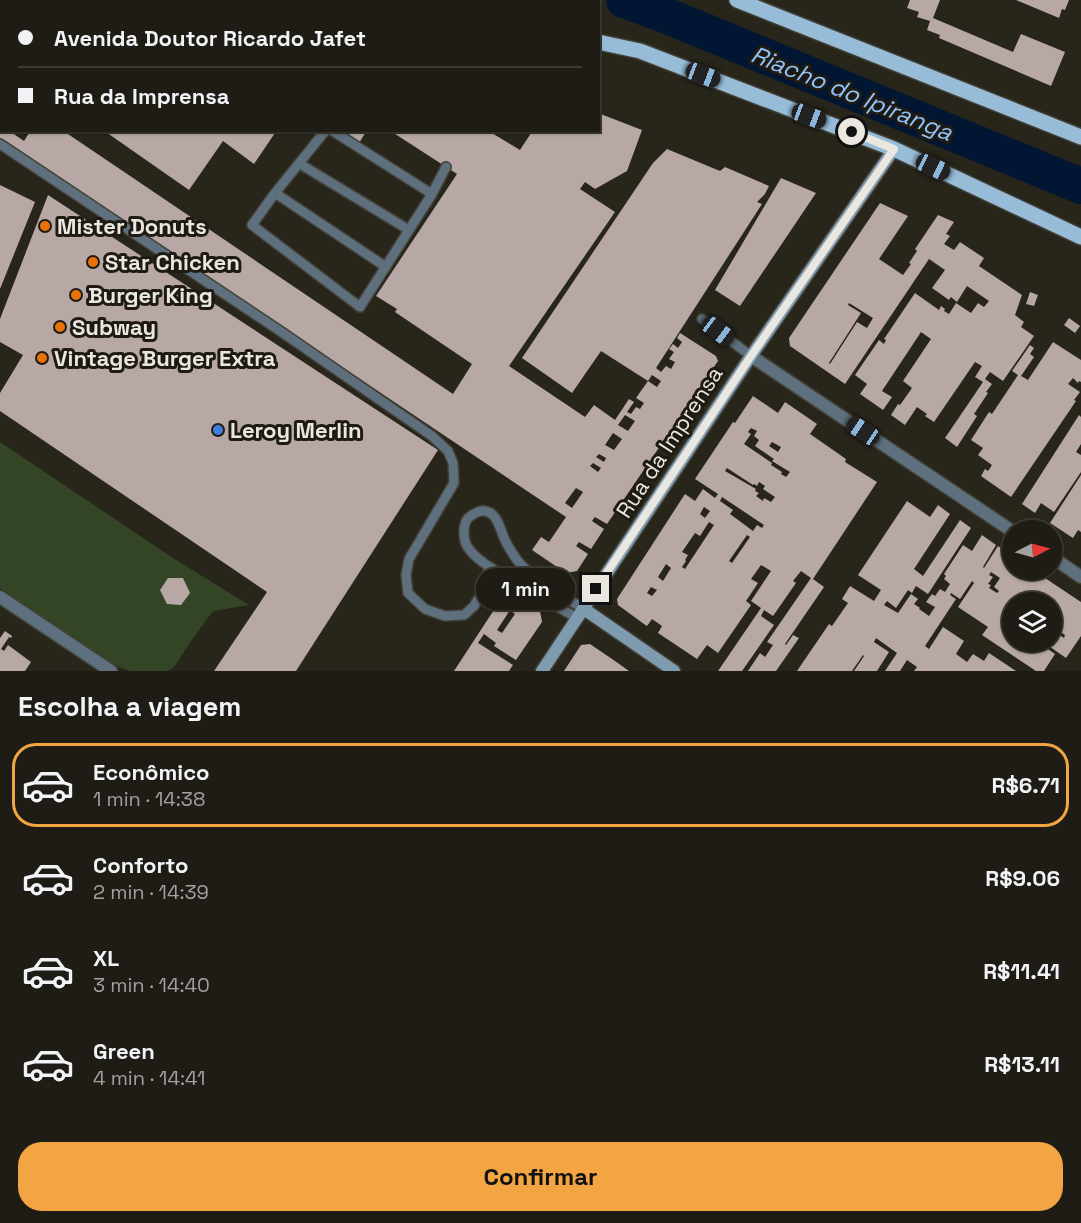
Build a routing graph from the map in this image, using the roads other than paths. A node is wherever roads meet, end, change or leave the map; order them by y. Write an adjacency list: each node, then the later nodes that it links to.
1 (737, 0): 5 (main road)
2 (600, 42): 7 (main road)
3 (324, 132): 8 (lane)
4 (334, 132): 11 (lane)
5 (1081, 137)
6 (0, 144): 19 (lane)
7 (894, 149): 13 (main road); 16 (street, Rua da Imprensa)
8 (300, 164): 10 (lane); 12 (lane)
9 (446, 167): 11 (lane)
10 (275, 193): 14 (lane); 14 (lane)
11 (432, 194): 12 (lane)
12 (409, 230): 14 (lane)
13 (1081, 237)
14 (386, 267)
15 (702, 319): 16 (lane)
16 (751, 356): 17 (street); 22 (street, Rua da Imprensa)
17 (1002, 524)
18 (1062, 564): 20 (street)
19 (490, 567): 22 (lane); 22 (lane)
20 (1081, 577)
21 (0, 597): 23 (street)
22 (580, 614): 24 (street, Rua da Imprensa); 25 (street)
23 (111, 671)
24 (542, 671)
25 (674, 671)

